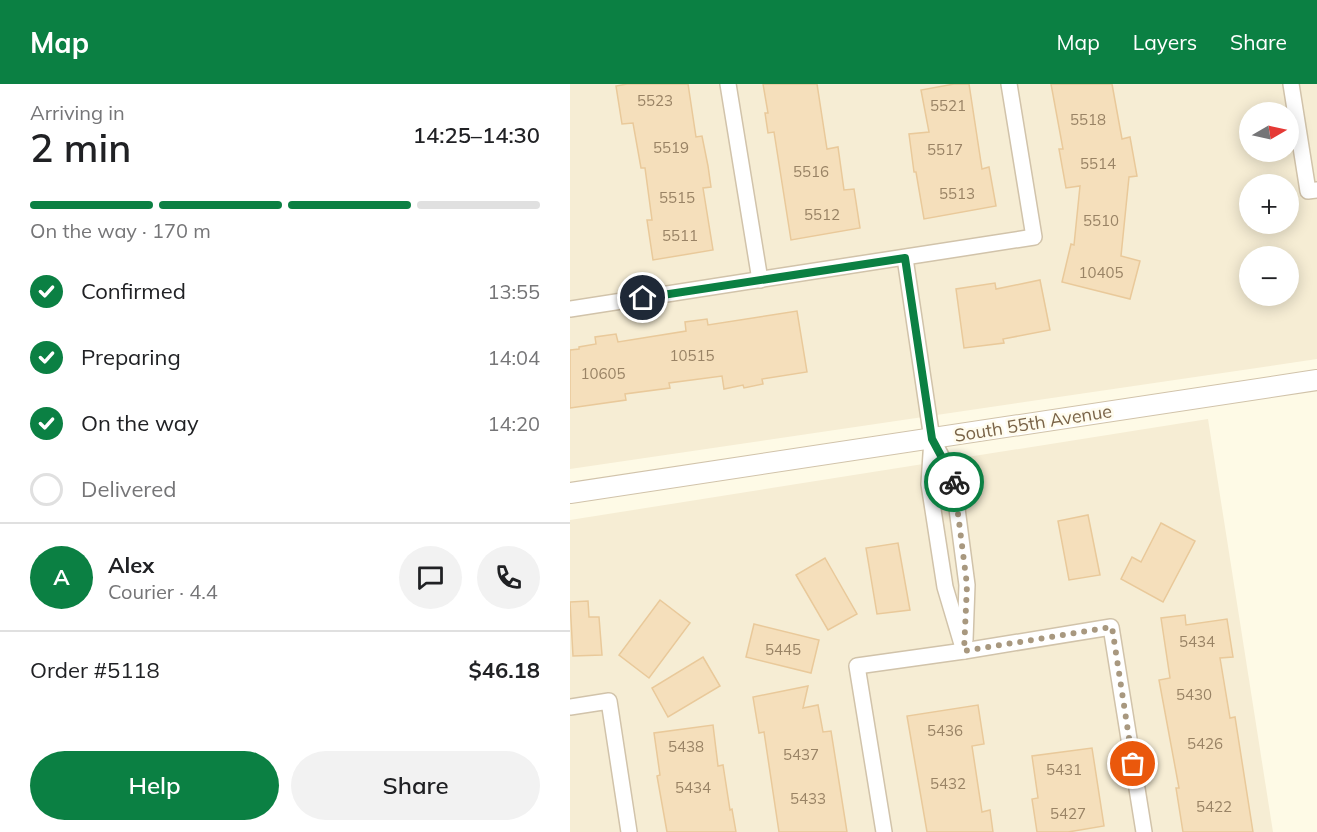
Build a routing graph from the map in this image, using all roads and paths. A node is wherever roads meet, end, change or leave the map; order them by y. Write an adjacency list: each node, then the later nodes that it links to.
1 (728, 84): 6 (street)
2 (1010, 84): 5 (street)
3 (1292, 84): 4 (street)
4 (1313, 190)
5 (905, 258): 6 (street); 9 (street)
6 (760, 280): 7 (street)
7 (570, 309)
8 (1317, 380): 9 (street, South 55th Avenue)
9 (932, 439): 10 (street, South 55th Avenue); 11 (street); 11 (street)
10 (570, 493)
11 (964, 651): 14 (street); 15 (street)
12 (570, 707): 13 (street)
13 (629, 832)
14 (884, 832)
15 (1144, 832)

